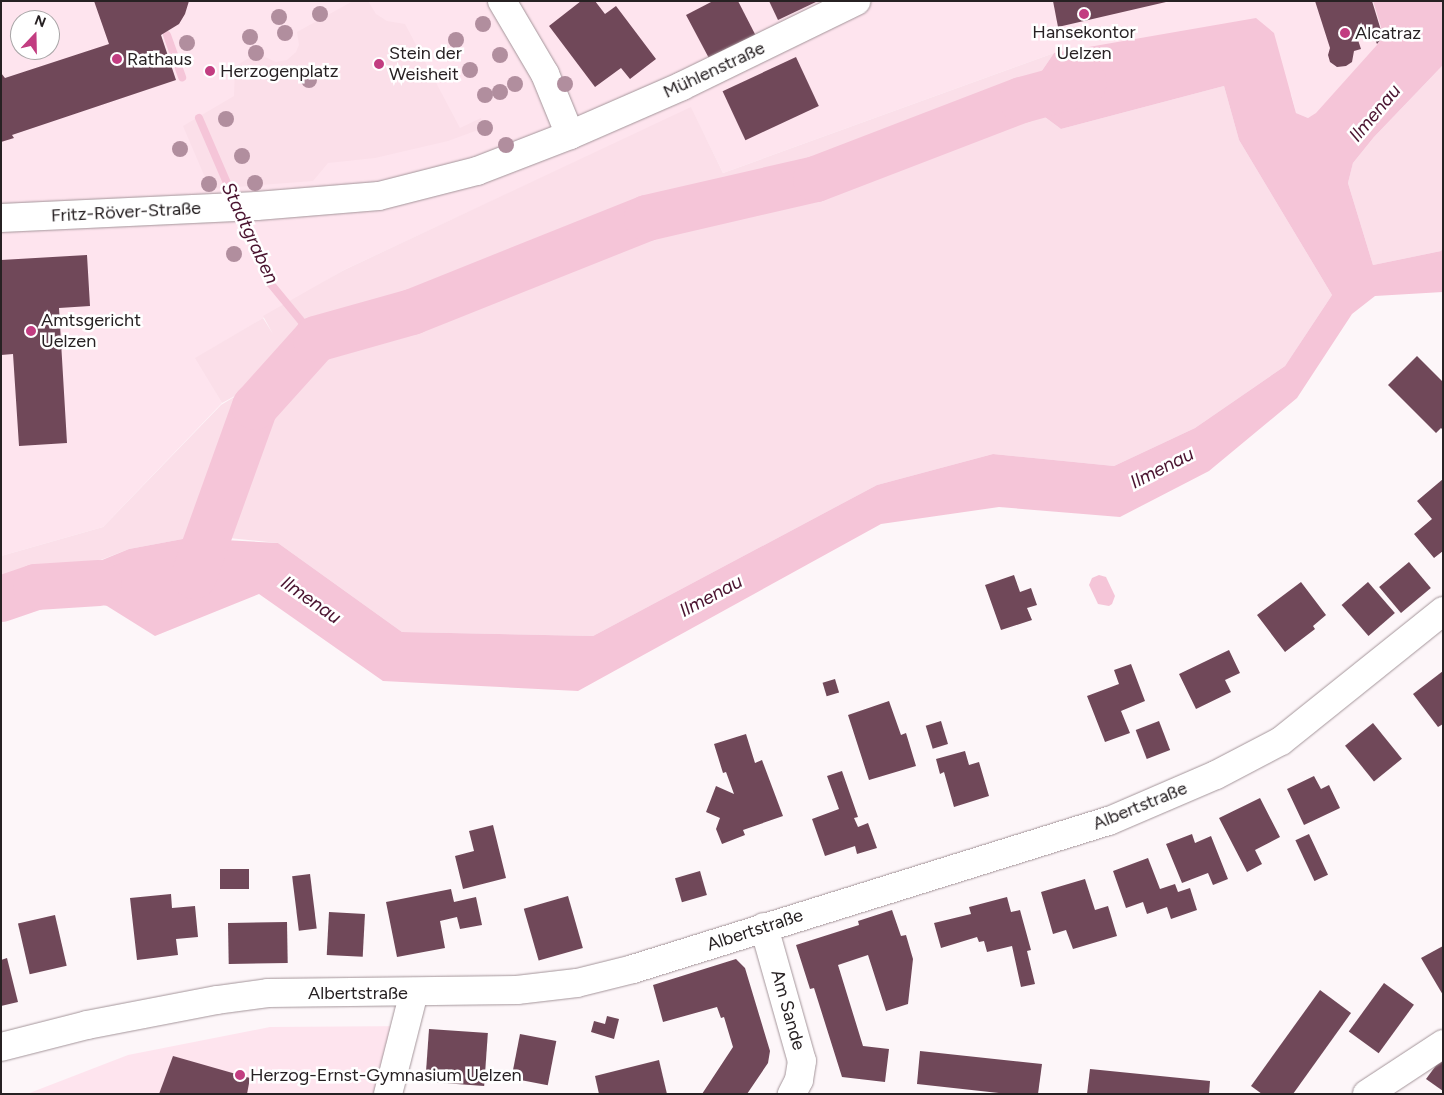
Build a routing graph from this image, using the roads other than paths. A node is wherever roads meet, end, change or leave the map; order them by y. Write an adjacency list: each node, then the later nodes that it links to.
1 (502, 1): 3 (street)
2 (856, 1): 3 (street, Mühlenstraße)
3 (570, 135): 4 (street, Fritz-Röver-Straße)
4 (1, 218)
5 (1443, 611): 6 (street, Albertstraße)
6 (764, 927): 7 (street, Albertstraße); 12 (street, Am Sande)
7 (414, 992): 9 (street, Albertstraße); 11 (street)
8 (1443, 1044): 10 (street)
9 (1, 1047)
10 (1412, 1064): 13 (street); 14 (street)
11 (388, 1094)
12 (792, 1094)
13 (1367, 1094)
14 (1390, 1094)

